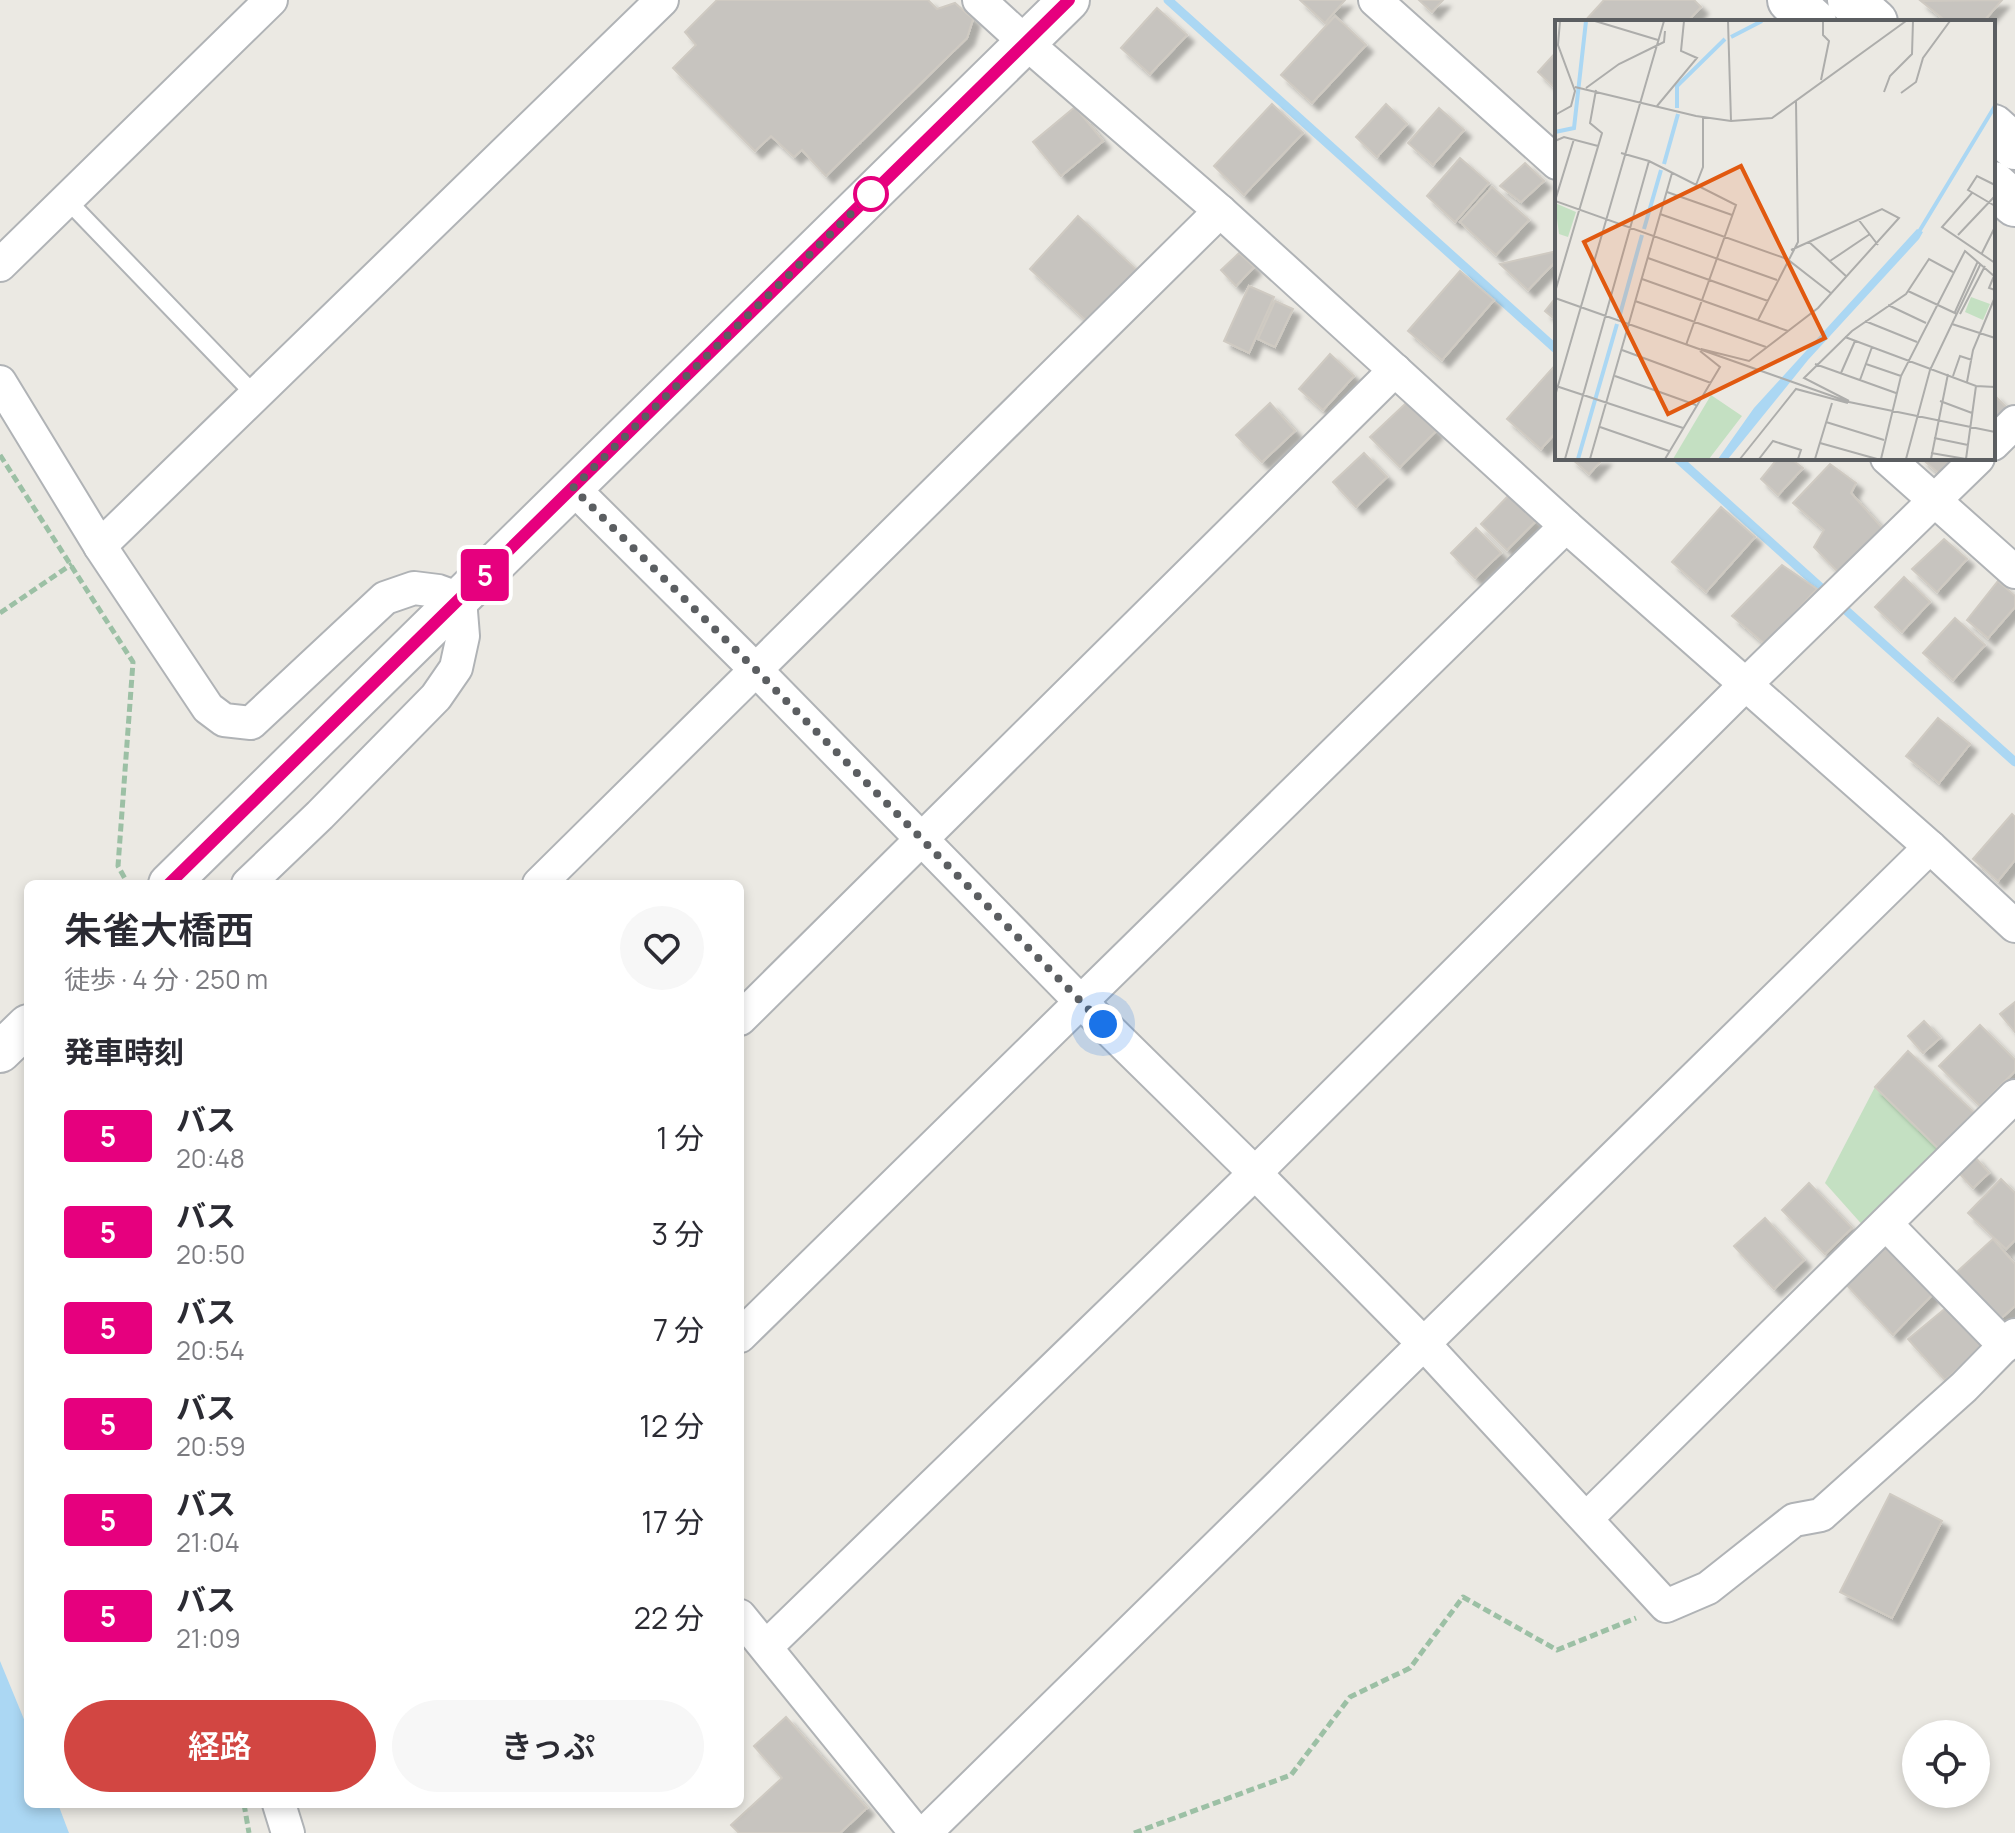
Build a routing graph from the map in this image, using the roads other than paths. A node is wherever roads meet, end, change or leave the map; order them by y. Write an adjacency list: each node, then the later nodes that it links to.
1 (271, 0): 15 (street)
2 (662, 0): 21 (street)
3 (979, 0): 10 (street)
4 (1069, 0): 10 (street)
5 (1375, 0): 13 (street)
6 (1790, 0): 8 (main road)
7 (1850, 0): 9 (main road)
8 (1812, 20)
9 (1873, 20)
10 (1025, 42): 17 (street); 26 (street)
11 (1995, 129): 12 (main road)
12 (2015, 147)
13 (1555, 161)
14 (1995, 186): 16 (main road)
15 (67, 200): 18 (street); 21 (lane)
16 (2015, 204)
17 (1220, 211): 19 (street); 32 (street)
18 (0, 265)
19 (1395, 370): 28 (street); 34 (street)
20 (0, 382): 29 (street)
21 (255, 395): 29 (street)
22 (2015, 422): 23 (street)
23 (1995, 442)
24 (1889, 460): 27 (street)
25 (1976, 460): 27 (street)
26 (573, 488): 31 (street); 32 (street)
27 (1934, 501): 30 (street); 33 (street)
28 (1566, 526): 33 (street); 40 (street)
29 (100, 546): 31 (street)
30 (2015, 572)
31 (460, 599): 36 (street); 37 (street)
32 (756, 670): 34 (street); 38 (street)
33 (1746, 684): 35 (street); 45 (street)
34 (921, 839): 40 (street); 41 (street)
35 (1930, 847): 39 (street); 49 (street)
36 (173, 880)
37 (252, 880)
38 (543, 880)
39 (2015, 926)
40 (1081, 1002): 45 (street); 47 (street)
41 (744, 1015)
42 (24, 1029): 43 (street)
43 (0, 1052)
44 (2015, 1096): 46 (street)
45 (1255, 1173): 49 (street); 52 (street)
46 (1886, 1224): 48 (street); 50 (street)
47 (744, 1332)
48 (2010, 1341): 50 (street)
49 (1424, 1344): 50 (street); 56 (street)
50 (1587, 1518)
51 (744, 1621): 52 (street)
52 (766, 1647): 55 (street)
53 (280, 1808): 54 (street)
54 (288, 1833)
55 (916, 1833)
56 (925, 1833)

